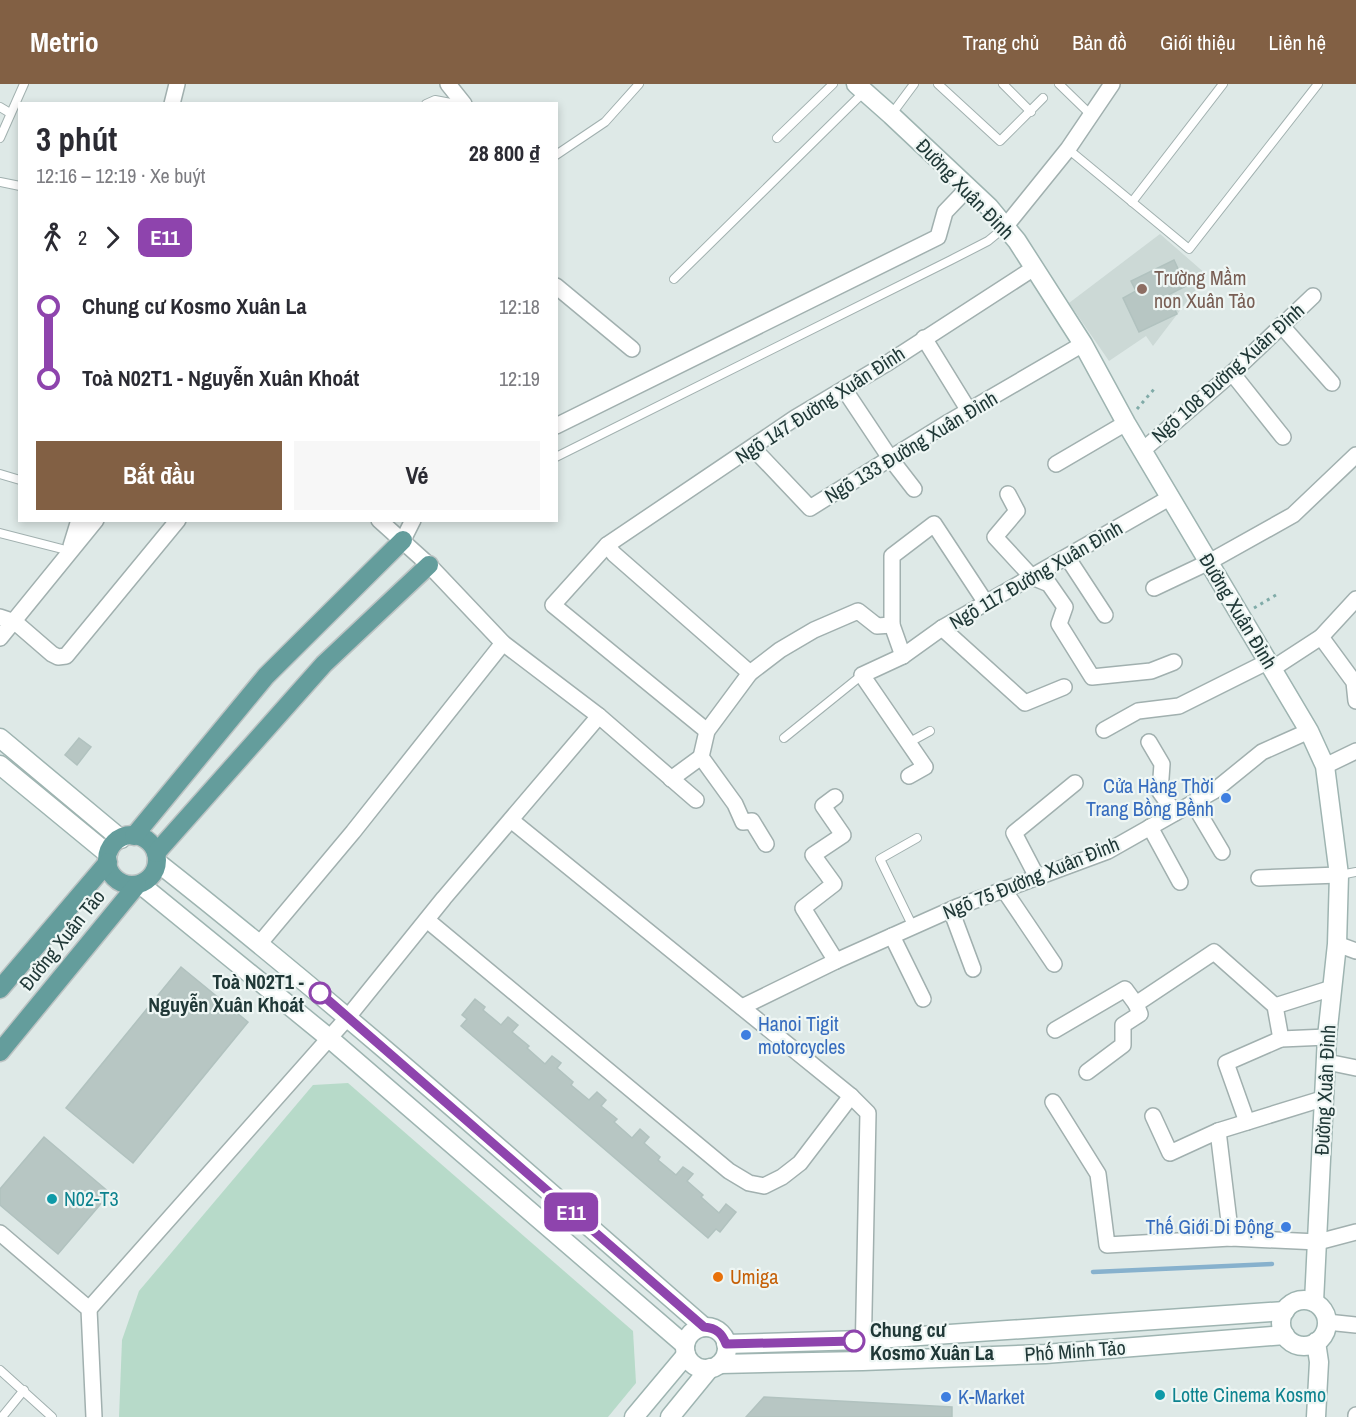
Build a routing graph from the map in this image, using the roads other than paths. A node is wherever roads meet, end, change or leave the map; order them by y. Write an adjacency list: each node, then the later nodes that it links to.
1 (24, 84): 20 (lane)
2 (177, 84): 15 (street)
3 (448, 84): 18 (street)
4 (639, 84): 27 (lane)
5 (833, 84): 25 (lane)
6 (914, 84): 23 (lane)
7 (938, 84): 21 (lane)
8 (1003, 84): 21 (lane)
9 (1059, 84): 22 (lane)
10 (1112, 84): 22 (street)
11 (1223, 84): 31 (lane)
12 (1318, 84): 31 (lane)
13 (860, 88): 23 (street, Đường Xuân Đỉnh); 34 (lane)
14 (1043, 98): 21 (lane)
15 (172, 102)
16 (430, 102): 17 (lane)
17 (446, 102)
18 (462, 102)
19 (0, 107): 20 (lane)
20 (14, 110): 24 (lane)
21 (1031, 112)
22 (1091, 114): 26 (street)
23 (891, 115): 30 (street, Đường Xuân Đỉnh)
24 (0, 138)
25 (777, 138)
26 (1068, 149): 31 (lane); 32 (street)
27 (558, 154)
28 (0, 182): 29 (lane)
29 (18, 186)
30 (968, 188): 32 (street, Đường Xuân Đỉnh); 46 (street)
31 (1131, 202)
32 (1005, 227): 33 (street, Đường Xuân Đỉnh); 51 (lane)
33 (1034, 268): 38 (street, Ngõ 147 Đường Xuân Đỉnh); 39 (street, Đường Xuân Đỉnh)
34 (674, 279)
35 (558, 288): 40 (street)
36 (1313, 296): 37 (street, Ngõ 108 Đường Xuân Đỉnh)
37 (1281, 325): 41 (street, Ngõ 108 Đường Xuân Đỉnh); 42 (street)
38 (924, 338): 43 (street, Ngõ 147 Đường Xuân Đỉnh); 44 (street)
39 (1083, 344): 44 (street, Ngõ 133 Đường Xuân Đỉnh); 45 (street, Đường Xuân Đỉnh)
40 (632, 349)
41 (1232, 373): 47 (street); 49 (street, Ngõ 108 Đường Xuân Đỉnh)
42 (1332, 383)
43 (844, 389): 48 (street, Ngõ 147 Đường Xuân Đỉnh); 52 (street)
44 (969, 411): 52 (street, Ngõ 133 Đường Xuân Đỉnh)
45 (1126, 423): 49 (street, Đường Xuân Đỉnh); 53 (street)
46 (558, 425)
47 (1283, 437)
48 (753, 448): 52 (street, Ngõ 133 Đường Xuân Đỉnh); 66 (street, Ngõ 147 Đường Xuân Đỉnh)
49 (1143, 450): 58 (street, Đường Xuân Đỉnh)
50 (1356, 455): 69 (street)
51 (558, 456)
52 (890, 458): 56 (street)
53 (1056, 464)
54 (0, 474): 55 (lane)
55 (18, 479)
56 (914, 489)
57 (1008, 494): 71 (street)
58 (1171, 497): 68 (street, Ngõ 117 Đường Xuân Đỉnh); 69 (street, Đường Xuân Đỉnh)
59 (78, 522): 67 (street)
60 (94, 522): 67 (street)
61 (176, 522): 76 (street)
62 (381, 522): 65 (street)
63 (412, 522): 65 (street)
64 (0, 533): 67 (lane)
65 (403, 540): 70 (street); 111 (main road)
66 (608, 545): 85 (street); 91 (street, Ngõ 147 Đường Xuân Đỉnh)
67 (70, 551): 76 (street)
68 (1067, 557): 71 (street, Ngõ 117 Đường Xuân Đỉnh); 75 (street)
69 (1209, 562): 72 (street); 84 (street, Đường Xuân Đỉnh)
70 (429, 565): 81 (street); 115 (main road)
71 (1032, 577): 74 (street, Ngõ 117 Đường Xuân Đỉnh); 83 (street)
72 (1154, 588)
73 (1356, 599): 79 (street)
74 (986, 603): 77 (street); 78 (street, Ngõ 117 Đường Xuân Đỉnh)
75 (1105, 615)
76 (7, 619): 80 (street)
77 (892, 625): 82 (street); 85 (street)
78 (942, 628): 82 (street, Ngõ 117 Đường Xuân Đỉnh); 87 (street)
79 (1321, 637): 84 (street); 88 (street)
80 (0, 638)
81 (503, 644): 89 (street); 127 (street)
82 (903, 656): 86 (street, Ngõ 117 Đường Xuân Đỉnh)
83 (1174, 662)
84 (1269, 665): 90 (street); 93 (street, Đường Xuân Đỉnh)
85 (750, 673): 91 (street)
86 (862, 675): 95 (lane); 97 (street)
87 (1064, 687)
88 (1356, 701)
89 (599, 716): 103 (street); 109 (street)
90 (1104, 730)
91 (707, 731): 99 (street)
92 (930, 731): 97 (lane)
93 (1309, 731): 101 (street, Đường Xuân Đỉnh); 107 (street, Ngõ 75 Đường Xuân Đỉnh)
94 (0, 738): 111 (street)
95 (784, 738)
96 (1149, 742): 108 (street)
97 (909, 743): 102 (street)
98 (1356, 750): 101 (street)
99 (701, 757): 103 (street); 113 (street)
100 (0, 765): 116 (street)
101 (1325, 766): 117 (street, Đường Xuân Đỉnh)
102 (909, 776)
103 (671, 779): 106 (street)
104 (1075, 783): 118 (street)
105 (835, 797): 130 (street)
106 (696, 800)
107 (1193, 802): 108 (street, Ngõ 75 Đường Xuân Đỉnh); 114 (street)
108 (1175, 813): 110 (street, Ngõ 75 Đường Xuân Đỉnh)
109 (511, 820): 124 (street); 138 (street)
110 (1150, 826): 118 (street, Ngõ 75 Đường Xuân Đỉnh); 120 (street)
111 (128, 837): 115 (main road); 116 (main road)
112 (917, 838): 125 (lane)
113 (766, 844)
114 (1222, 852)
115 (157, 857): 121 (main road); 127 (street)
116 (108, 858): 121 (main road); 134 (main road, Đường Xuân Tảo)
117 (1347, 874): 119 (street); 128 (street, Đường Xuân Đỉnh)
118 (1037, 877): 122 (street, Ngõ 75 Đường Xuân Đỉnh)
119 (1259, 878)
120 (1179, 882)
121 (138, 884): 142 (street); 144 (main road, Đường Xuân Tảo)
122 (1004, 890): 123 (street, Ngõ 75 Đường Xuân Đỉnh); 131 (street)
123 (951, 910): 125 (street, Ngõ 75 Đường Xuân Đỉnh); 132 (street)
124 (427, 920): 139 (street); 148 (street)
125 (913, 927): 126 (street, Ngõ 75 Đường Xuân Đỉnh)
126 (892, 936): 130 (street, Ngõ 75 Đường Xuân Đỉnh); 135 (street)
127 (260, 943): 139 (street)
128 (1337, 944): 129 (street); 133 (street, Đường Xuân Đỉnh)
129 (1356, 951)
130 (836, 961): 138 (street, Ngõ 75 Đường Xuân Đỉnh)
131 (1053, 964)
132 (973, 969)
133 (1332, 988): 137 (street); 141 (street, Đường Xuân Đỉnh)
134 (0, 989)
135 (922, 999)
136 (1137, 1004): 137 (street); 140 (street); 147 (street)
137 (1275, 1006): 143 (street)
138 (742, 1007): 148 (street)
139 (348, 1017): 142 (street); 163 (street)
140 (1055, 1030)
141 (1327, 1037): 143 (street); 145 (street, Đường Xuân Đỉnh)
142 (329, 1038): 159 (street); 168 (street)
143 (1281, 1039): 152 (street)
144 (0, 1052)
145 (1327, 1062): 146 (street); 149 (street, Đường Xuân Đỉnh)
146 (1356, 1068)
147 (1087, 1072)
148 (851, 1095): 165 (street)
149 (1325, 1098): 152 (street); 157 (street, Đường Xuân Đỉnh)
150 (1053, 1102): 156 (street)
151 (1153, 1116): 153 (street)
152 (1246, 1122): 153 (street)
153 (1218, 1131): 156 (street)
154 (1356, 1232): 157 (street)
155 (0, 1233): 159 (street)
156 (1232, 1238): 157 (street)
157 (1318, 1242): 158 (street, Đường Xuân Đỉnh)
158 (1314, 1302): 160 (street); 161 (street)
159 (89, 1309): 175 (street)
160 (1285, 1311): 164 (street); 165 (street, Phố Minh Tảo)
161 (1327, 1322): 162 (street); 166 (street)
162 (1356, 1324)
163 (704, 1327): 167 (street); 168 (street)
164 (1285, 1335): 166 (street); 169 (street, Phố Minh Tảo)
165 (862, 1340): 167 (street, Phố Minh Tảo); 169 (street)
166 (1316, 1342): 178 (street)
167 (726, 1344): 170 (street)
168 (685, 1350): 170 (street); 176 (street)
169 (862, 1361): 170 (street, Phố Minh Tảo)
170 (715, 1366): 177 (street)
171 (0, 1370): 172 (lane)
172 (24, 1390): 173 (lane); 174 (lane)
173 (2, 1417)
174 (52, 1417)
175 (94, 1417)
176 (634, 1417)
177 (670, 1417)
178 (1316, 1417)

